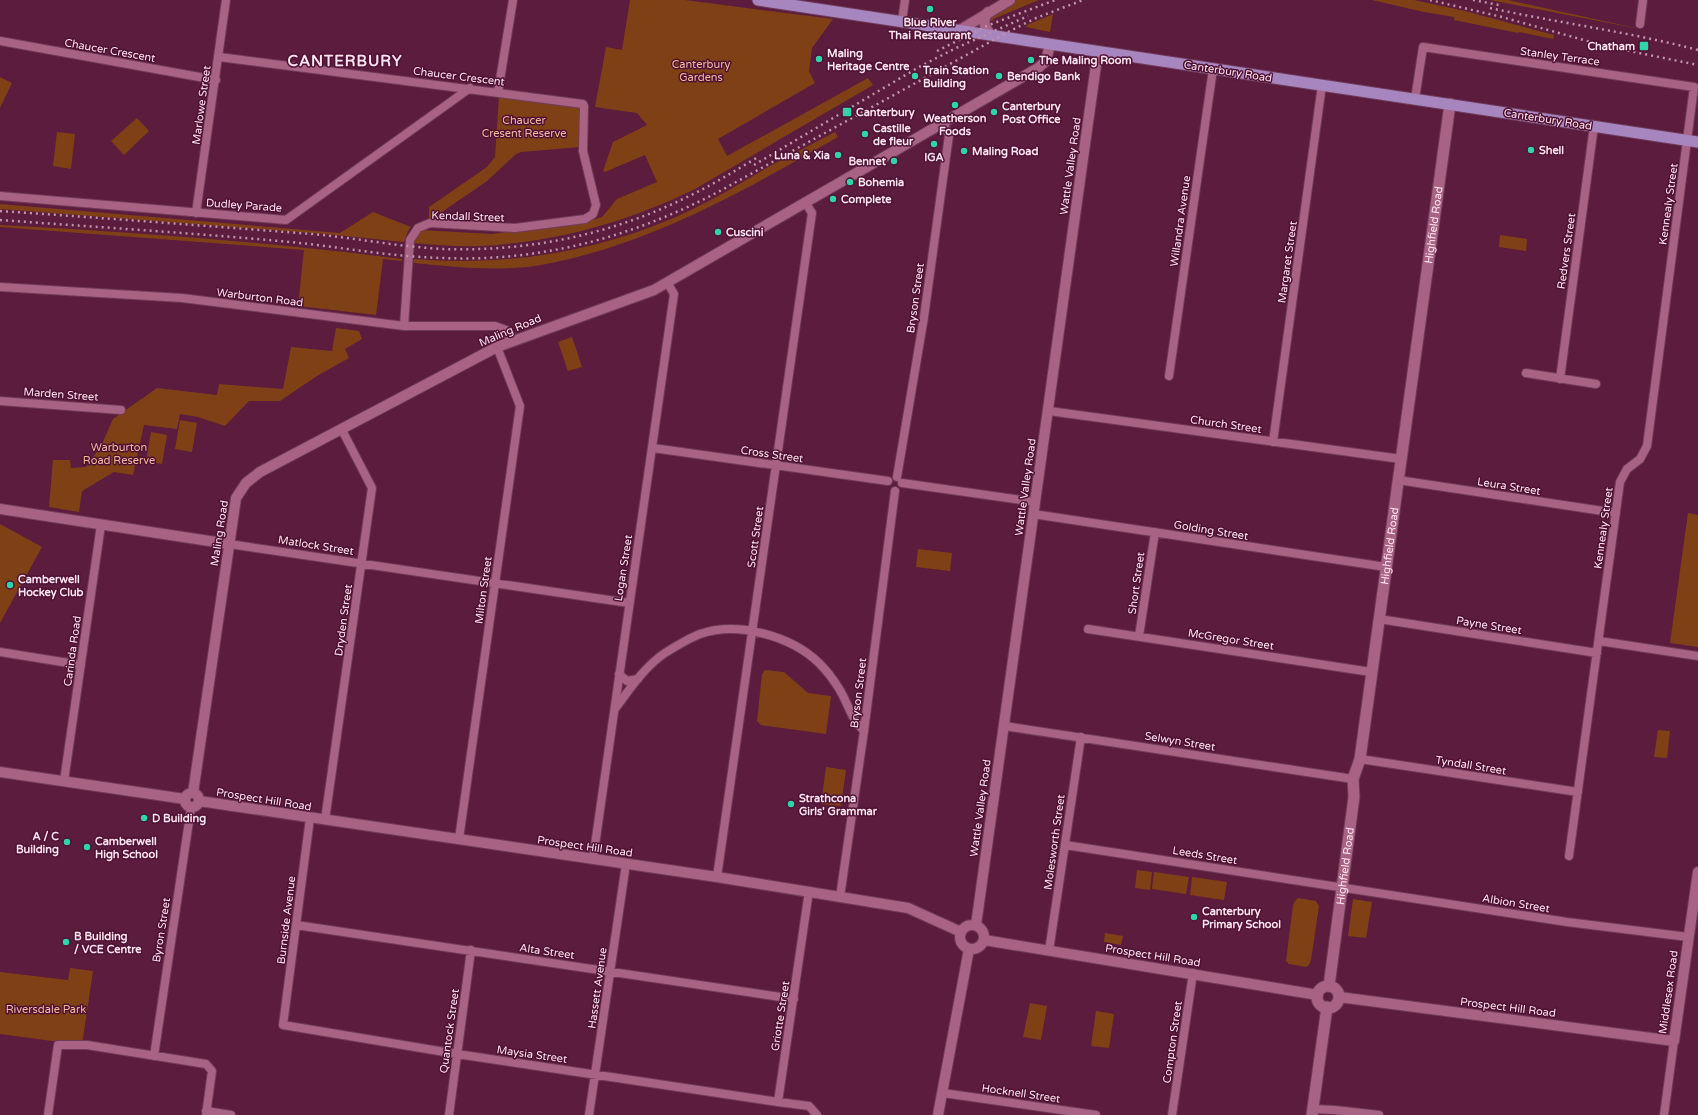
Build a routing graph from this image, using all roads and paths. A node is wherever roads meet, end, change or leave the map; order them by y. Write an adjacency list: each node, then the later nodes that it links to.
1 (226, 0): 15 (street, Marlowe Street)
2 (513, 0): 20 (street)
3 (758, 0): 8 (main road, Canterbury Road)
4 (905, 0): 8 (street)
5 (1010, 0): 7 (street)
6 (1643, 0): 9 (street)
7 (988, 12): 10 (street); 11 (street)
8 (902, 21): 10 (main road, Canterbury Road)
9 (1640, 24)
10 (960, 30): 11 (main road, Canterbury Road)
11 (991, 35): 13 (main road, Canterbury Road)
12 (0, 41): 17 (street, Chaucer Crescent)
13 (1050, 44): 14 (main road, Canterbury Road); 23 (street, Maling Road)
14 (1098, 51): 16 (main road, Canterbury Road); 41 (street, Wattle Valley Road)
15 (219, 57): 17 (street, Marlowe Street); 19 (street, Chaucer Crescent)
16 (1213, 69): 18 (main road, Canterbury Road); 36 (street, Willandra Avenue)
17 (216, 80): 28 (street, Marlowe Street)
18 (1322, 85): 21 (main road, Canterbury Road); 43 (street, Margaret Street)
19 (470, 88): 20 (street, Chaucer Crescent); 28 (street, Dudley Parade)
20 (498, 92): 29 (street, Chaucer Crescent)
21 (1415, 99): 22 (main road, Canterbury Road); 25 (street, Stanley Terrace)
22 (1450, 104): 24 (main road, Canterbury Road); 45 (main road, Highfield Road)
23 (943, 124): 27 (street, Maling Road); 47 (street, Bryson Street)
24 (1594, 126): 25 (main road, Canterbury Road); 37 (street, Redvers Street)
25 (1693, 141): 53 (street, Kennealy Street)
26 (0, 196): 28 (street, Dudley Parade)
27 (805, 202): 30 (street, Maling Road); 46 (street, Scott Street)
28 (196, 213)
29 (593, 214): 32 (street, Kendall Street)
30 (667, 282): 33 (street, Maling Road); 44 (street, Logan Street)
31 (0, 287): 32 (street, Warburton Road)
32 (404, 326): 33 (street, Warburton Road)
33 (510, 340): 34 (street, Maling Road)
34 (497, 347): 42 (street, Maling Road); 60 (street, Milton Street)
35 (1526, 374): 37 (street)
36 (1169, 376)
37 (1560, 379): 38 (street)
38 (1596, 384)
39 (0, 401): 40 (street, Marden Street)
40 (121, 410)
41 (1049, 411): 43 (street, Church Street); 51 (street, Wattle Valley Road)
42 (342, 430): 57 (street, Maling Road); 58 (street, Dryden Street)
43 (1273, 442): 45 (street, Church Street)
44 (653, 448): 46 (street, Cross Street); 61 (street, Logan Street)
45 (1401, 459): 48 (main road, Highfield Road)
46 (776, 466): 49 (street, Cross Street); 64 (street, Scott Street)
47 (899, 480): 49 (street); 50 (street); 51 (street)
48 (1398, 480): 53 (street, Leura Street); 59 (main road, Highfield Road)
49 (888, 481): 50 (street)
50 (895, 491): 76 (street, Bryson Street)
51 (1035, 502): 54 (street, Wattle Valley Road)
52 (0, 509): 55 (street, Matlock Street)
53 (1616, 513): 66 (street, Kennealy Street)
54 (1033, 514): 56 (street, Golding Street); 75 (street, Wattle Valley Road)
55 (101, 525): 57 (street, Matlock Street); 70 (street, Carinda Road)
56 (1154, 532): 59 (street, Golding Street); 65 (street, Short Street)
57 (229, 544): 58 (street, Matlock Street); 83 (street, Maling Road)
58 (362, 564): 60 (street, Matlock Street); 87 (street, Dryden Street)
59 (1386, 567): 62 (main road, Highfield Road)
60 (495, 584): 61 (street, Matlock Street); 88 (street, Milton Street)
61 (629, 603): 72 (street, Logan Street)
62 (1379, 619): 68 (street, Payne Street); 71 (main road, Highfield Road)
63 (1088, 629): 65 (street, McGregor Street)
64 (752, 631): 73 (street); 76 (street); 94 (street, Scott Street)
65 (1139, 636): 71 (street, McGregor Street)
66 (1598, 641): 68 (street, Kennealy Street); 69 (street)
67 (0, 652): 70 (street)
68 (1597, 653): 82 (street, Kennealy Street)
69 (1698, 656)
70 (81, 665): 81 (street, Carinda Road)
71 (1371, 672): 78 (main road, Highfield Road)
72 (619, 674): 73 (street); 74 (street, Logan Street)
73 (638, 679): 74 (street)
74 (614, 710): 91 (street, Logan Street)
75 (1004, 726): 77 (street, Selwyn Street); 99 (street, Wattle Valley Road)
76 (864, 731): 97 (street, Bryson Street)
77 (1080, 737): 80 (street, Selwyn Street); 89 (street, Molesworth Street)
78 (1360, 759): 80 (main road, Highfield Road); 82 (street, Tyndall Street)
79 (0, 772): 81 (street)
80 (1353, 779): 95 (main road, Highfield Road)
81 (64, 781): 83 (street)
82 (1578, 792): 90 (street, Kennealy Street)
83 (189, 796): 84 (street); 85 (street)
84 (199, 801): 85 (street); 86 (street, Prospect Hill Road)
85 (191, 808): 116 (street, Byron Street)
86 (310, 818): 87 (street, Prospect Hill Road); 98 (street, Burnside Avenue)
87 (325, 820): 88 (street, Prospect Hill Road)
88 (459, 839): 91 (street, Prospect Hill Road)
89 (1065, 845): 95 (street, Leeds Street); 105 (street, Molesworth Street)
90 (1569, 856)
91 (593, 859): 92 (street, Prospect Hill Road)
92 (626, 864): 94 (street, Prospect Hill Road); 106 (street, Hassett Avenue)
93 (1698, 872): 101 (street, Middlesex Road)
94 (717, 878): 96 (street, Prospect Hill Road)
95 (1342, 888): 101 (street, Albion Street); 108 (main road, Highfield Road)
96 (810, 892): 97 (street, Prospect Hill Road); 111 (street, Griotte Street)
97 (840, 897): 100 (street, Prospect Hill Road)
98 (296, 925): 104 (street, Alta Street); 113 (street, Burnside Avenue)
99 (976, 925): 100 (street); 102 (street)
100 (961, 932): 103 (street)
101 (1688, 937): 114 (street, Middlesex Road)
102 (984, 940): 103 (street); 105 (street, Prospect Hill Road)
103 (969, 949): 118 (street)
104 (471, 950): 106 (street, Alta Street); 115 (street, Quantock Street)
105 (1049, 951): 107 (street, Prospect Hill Road)
106 (610, 971): 111 (street, Alta Street); 117 (street, Hassett Avenue)
107 (1193, 973): 109 (street, Prospect Hill Road); 129 (street, Compton Street)
108 (1329, 986): 109 (main road); 110 (main road)
109 (1318, 995): 112 (main road)
110 (1339, 997): 112 (main road); 114 (street, Prospect Hill Road)
111 (794, 999): 119 (street, Griotte Street)
112 (1327, 1007): 120 (main road)
113 (283, 1025): 115 (street, Maysia Street)
114 (1674, 1041): 131 (street, Middlesex Road)
115 (457, 1054): 117 (street, Maysia Street); 124 (street, Quantock Street)
116 (154, 1056): 121 (street); 122 (street)
117 (595, 1075): 119 (street, Maysia Street); 125 (street, Hassett Avenue)
118 (943, 1093): 127 (street); 128 (street, Hocknell Street)
119 (778, 1102): 126 (street)
120 (1312, 1112): 130 (street)
121 (206, 1113): 123 (street)
122 (48, 1115)
123 (232, 1115)
124 (449, 1115)
125 (589, 1115)
126 (818, 1115)
127 (938, 1115)
128 (1096, 1115)
129 (1172, 1115)
130 (1379, 1115)
131 (1664, 1115)

